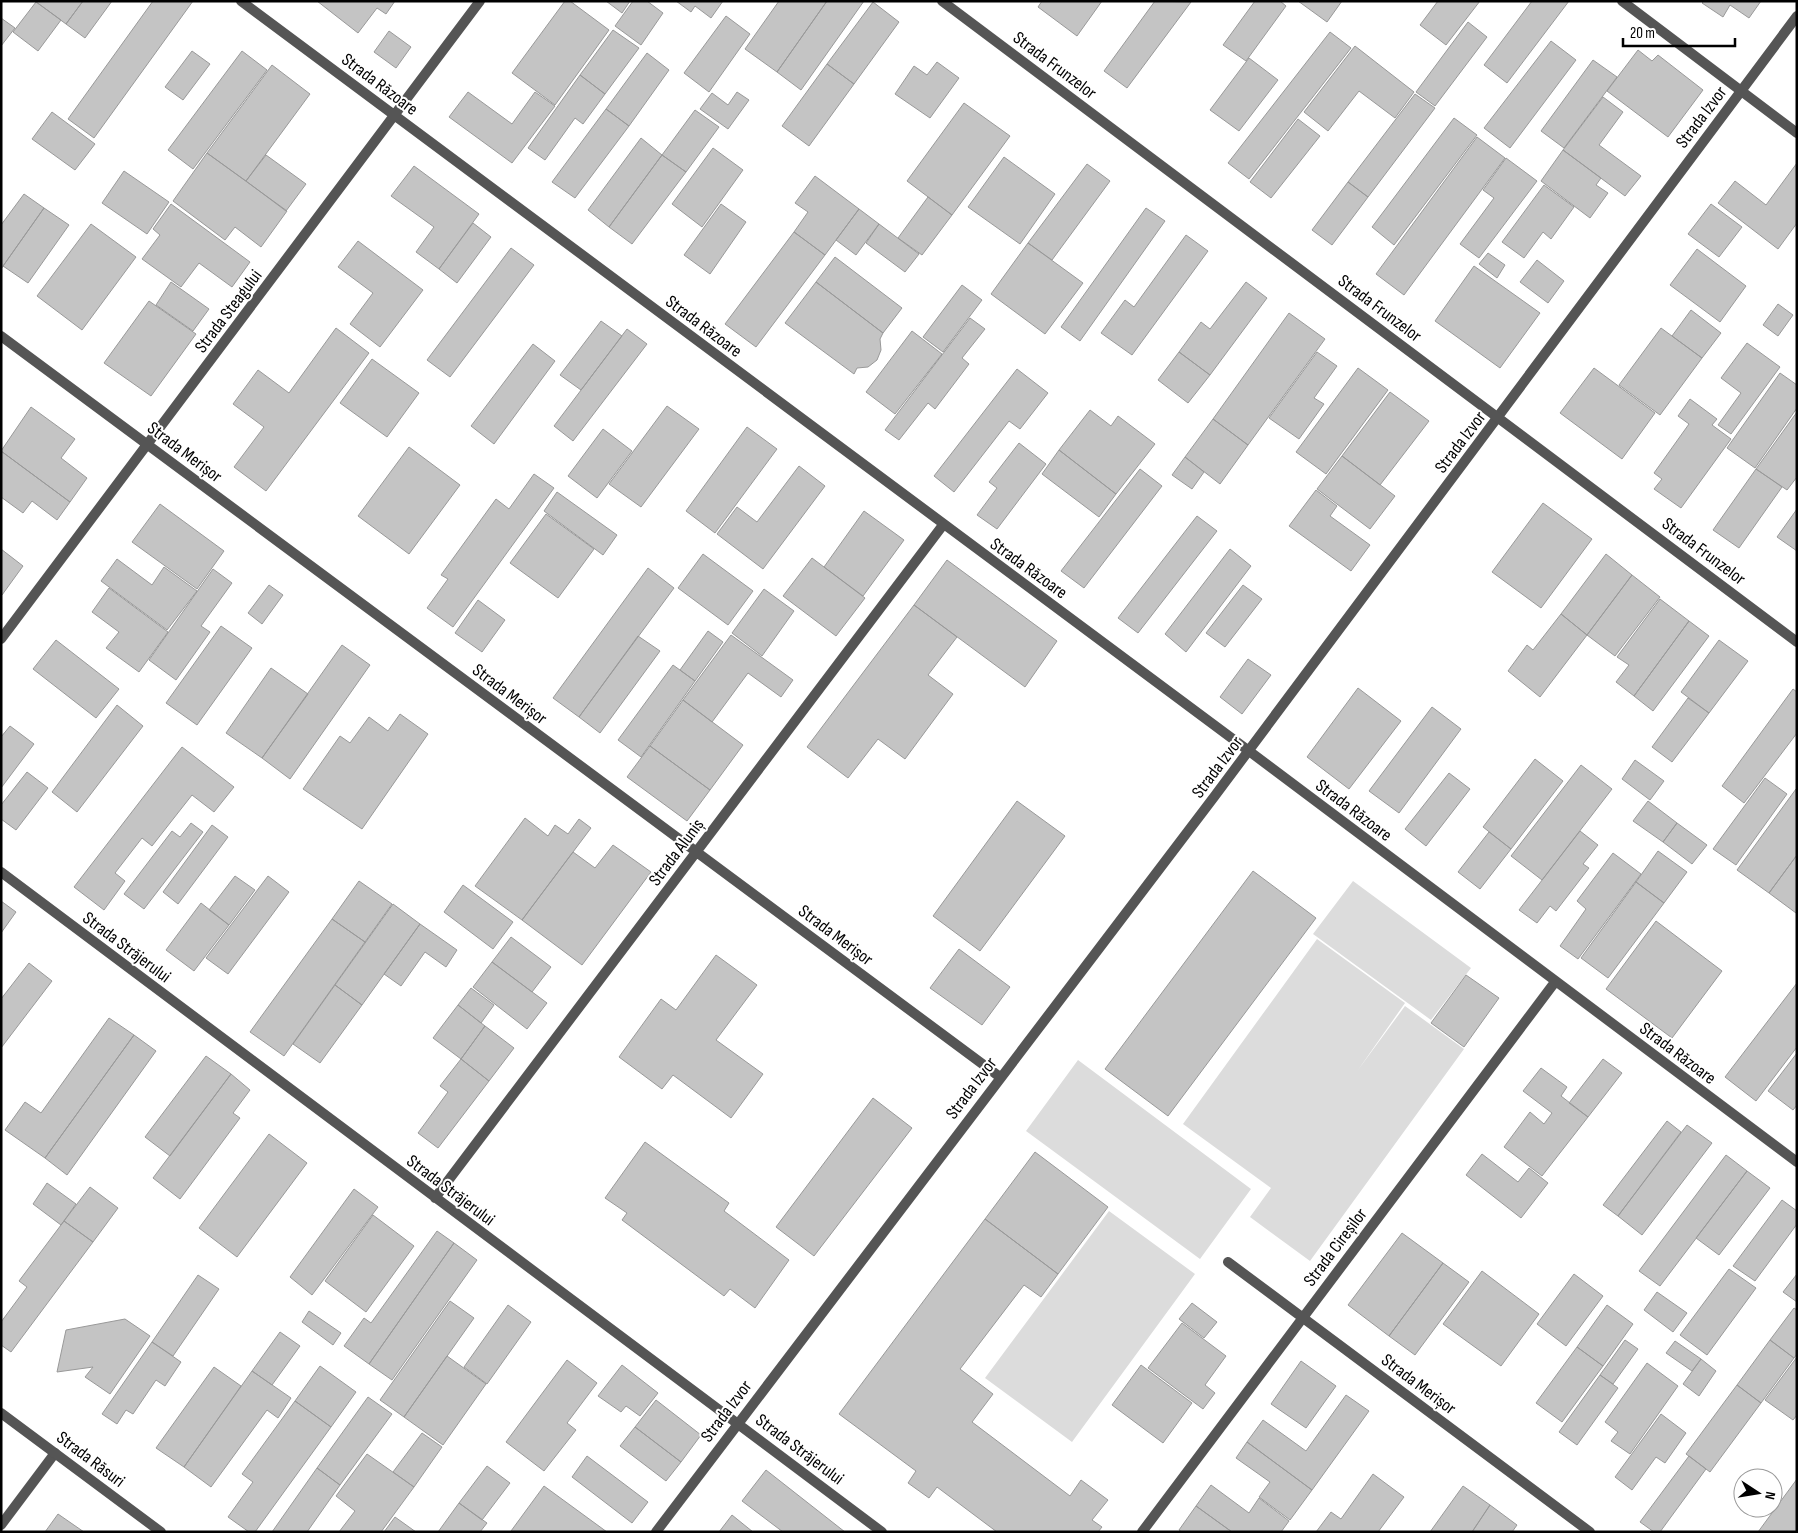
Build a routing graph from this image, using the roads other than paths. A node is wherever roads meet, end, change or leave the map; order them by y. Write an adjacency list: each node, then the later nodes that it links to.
1 (241, 1): 7 (street, Strada Răzoare)
2 (480, 1): 7 (street, Strada Steagului)
3 (942, 1): 10 (street, Strada Frunzelor)
4 (1622, 1): 6 (street)
5 (1797, 16): 6 (street, Strada Izvor)
6 (1740, 91): 8 (street); 10 (street, Strada Izvor)
7 (394, 116): 11 (street, Strada Steagului); 12 (street, Strada Răzoare)
8 (1797, 133)
9 (1, 336): 11 (street, Strada Merișor)
10 (1499, 417): 14 (street, Strada Frunzelor); 15 (street, Strada Izvor)
11 (148, 445): 13 (street, Strada Steagului); 16 (street, Strada Merișor)
12 (943, 525): 15 (street, Strada Răzoare); 16 (street, Strada Aluniș)
13 (1, 639)
14 (1797, 642)
15 (1249, 751): 18 (street, Strada Răzoare); 19 (street, Strada Izvor)
16 (697, 852): 19 (street, Strada Merișor); 21 (street, Strada Aluniș)
17 (1, 872): 21 (street, Strada Străjerului)
18 (1555, 982): 20 (street, Strada Răzoare); 23 (street, Strada Cireșilor)
19 (1000, 1077): 25 (street, Strada Izvor)
20 (1797, 1162)
21 (435, 1198): 25 (street, Strada Străjerului)
22 (1228, 1262): 23 (street, Strada Merișor)
23 (1302, 1318): 31 (street, Strada Cireșilor); 32 (street, Strada Merișor)
24 (1, 1413): 26 (street, Strada Răsuri)
25 (738, 1423): 29 (street, Strada Izvor); 30 (street, Strada Străjerului)
26 (55, 1453): 27 (street); 28 (street, Strada Răsuri)
27 (1, 1525)
28 (161, 1532)
29 (656, 1532)
30 (882, 1532)
31 (1142, 1532)
32 (1590, 1532)

